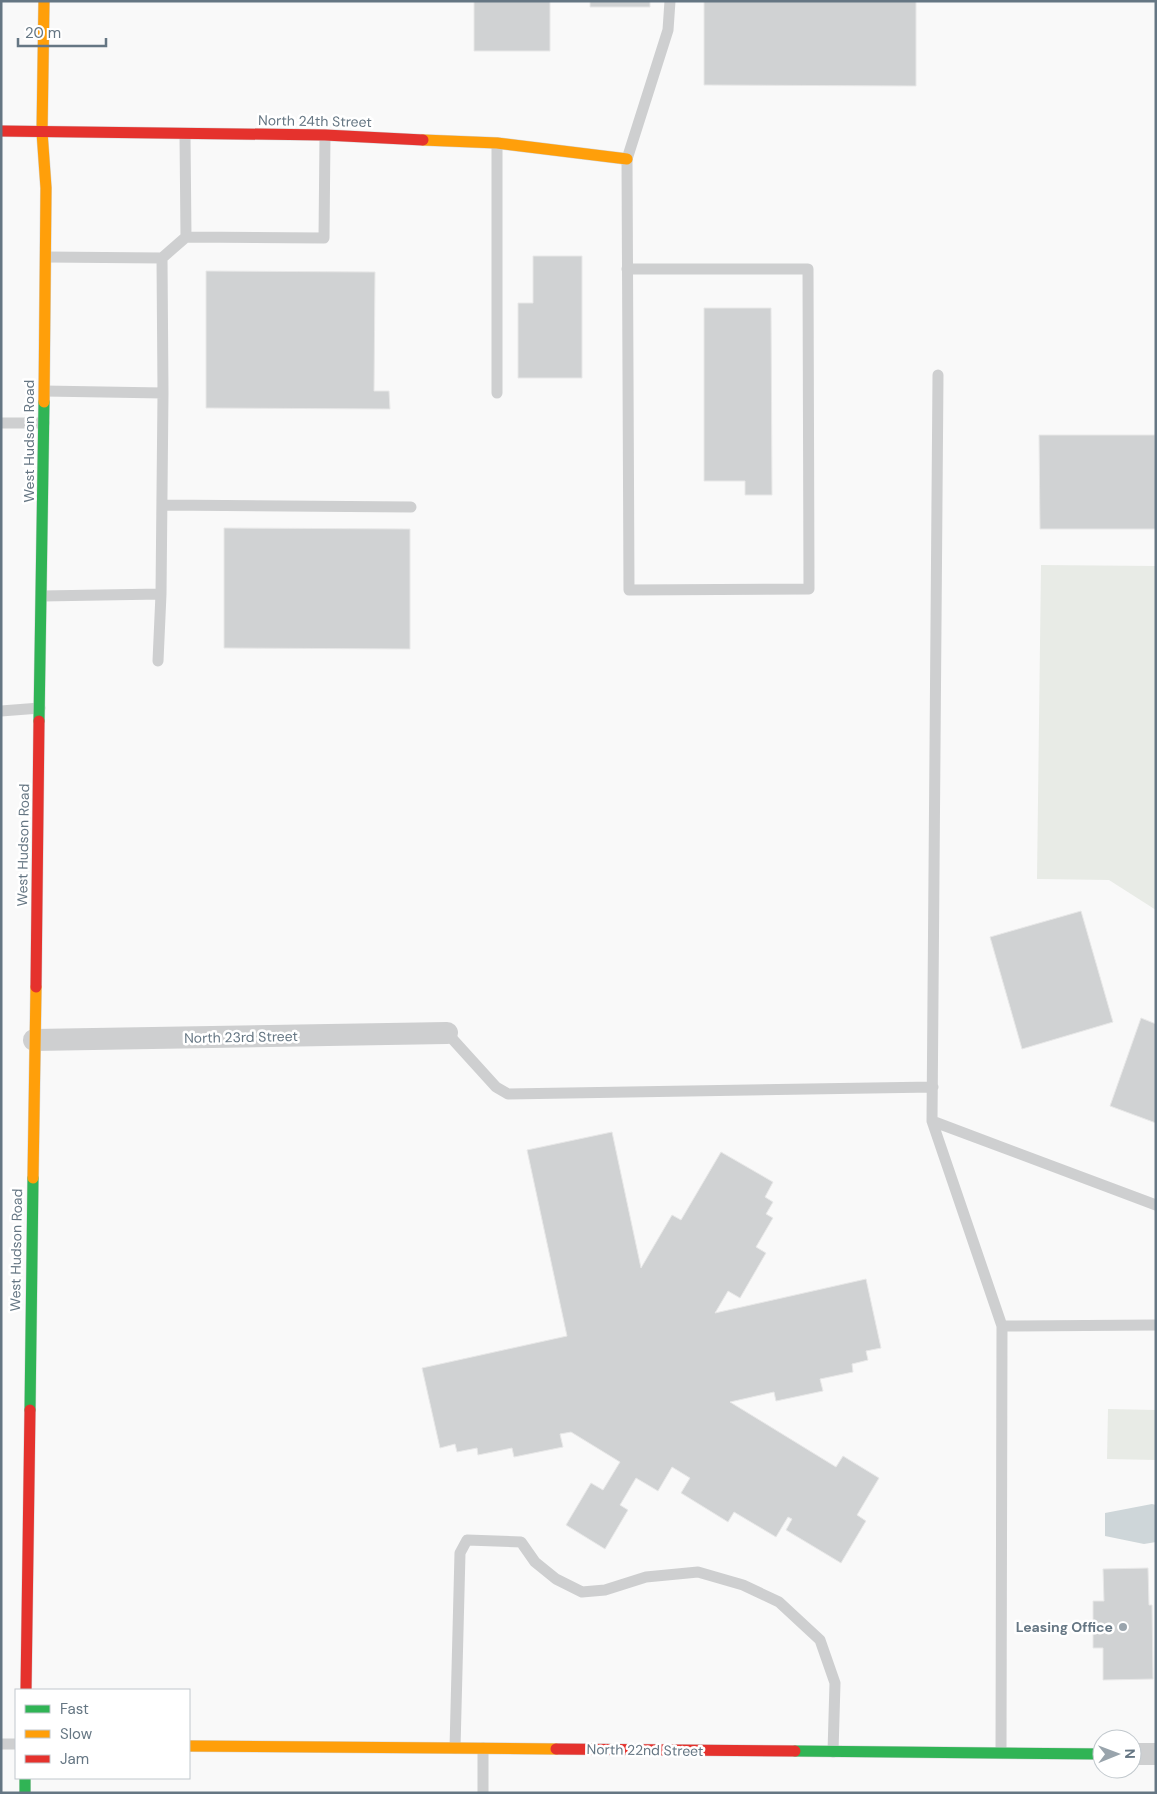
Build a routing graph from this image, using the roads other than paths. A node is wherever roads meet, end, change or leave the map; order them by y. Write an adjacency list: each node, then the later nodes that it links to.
1 (44, 1): 4 (main road, West Hudson Road)
2 (670, 1): 8 (lane)
3 (1, 131): 4 (main road, North 24th Street)
4 (42, 132): 5 (main road, North 24th Street); 10 (main road, West Hudson Road)
5 (185, 135): 6 (main road, North 24th Street); 9 (lane)
6 (325, 135): 7 (main road, North 24th Street); 9 (lane)
7 (497, 143): 8 (main road, North 24th Street); 16 (lane)
8 (627, 160): 12 (lane)
9 (186, 237): 11 (lane)
10 (46, 257): 11 (lane); 14 (main road, West Hudson Road)
11 (162, 258): 15 (lane)
12 (628, 269): 12 (lane)
13 (938, 375): 28 (lane)
14 (44, 391): 15 (lane); 18 (main road, West Hudson Road)
15 (163, 393): 19 (lane)
16 (497, 393)
17 (1, 423): 18 (lane)
18 (44, 423): 22 (main road, West Hudson Road)
19 (162, 505): 20 (lane); 21 (lane)
20 (411, 507)
21 (161, 594): 22 (lane); 23 (lane)
22 (42, 596): 24 (main road, West Hudson Road)
23 (158, 661)
24 (41, 708): 25 (lane); 27 (main road, West Hudson Road)
25 (1, 711)
26 (447, 1033): 27 (street, North 23rd Street); 28 (lane)
27 (34, 1040): 33 (main road, West Hudson Road)
28 (933, 1086): 29 (lane)
29 (932, 1120): 30 (lane); 32 (lane)
30 (1156, 1206)
31 (1156, 1325): 32 (lane)
32 (1002, 1326): 40 (lane)
33 (26, 1689)
34 (1, 1744): 35 (lane)
35 (15, 1744)
36 (190, 1746): 37 (main road, North 22nd Street)
37 (455, 1748): 38 (main road, North 22nd Street); 39 (lane)
38 (483, 1748): 39 (main road, North 22nd Street); 46 (lane)
39 (833, 1752): 40 (main road, North 22nd Street)
40 (1000, 1753): 41 (main road, North 22nd Street)
41 (1092, 1754)
42 (1142, 1754): 43 (street)
43 (1156, 1754)
44 (25, 1779): 45 (main road)
45 (25, 1793)
46 (483, 1793)

